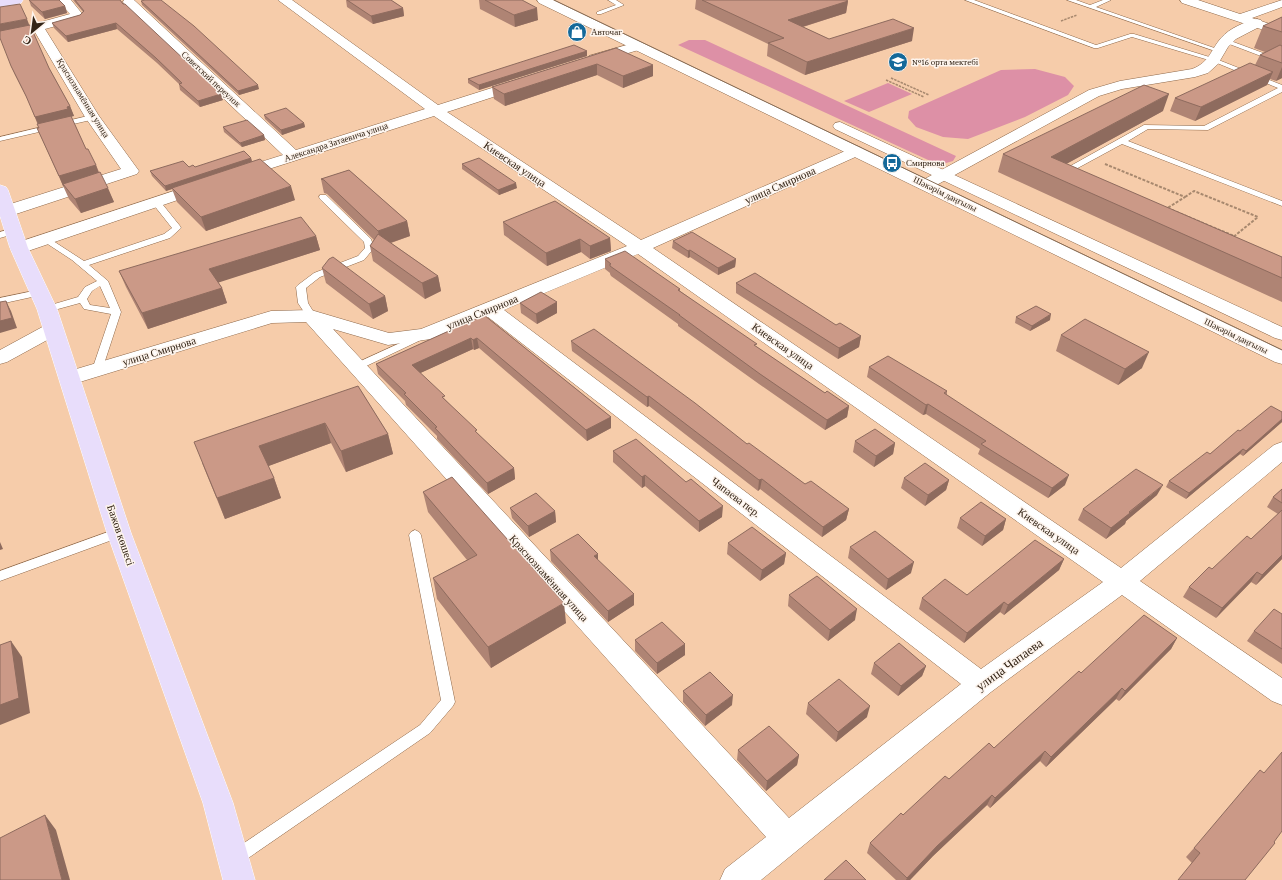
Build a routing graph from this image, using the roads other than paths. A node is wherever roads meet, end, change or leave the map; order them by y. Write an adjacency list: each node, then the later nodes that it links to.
1 (17, 0): 12 (main road)
2 (64, 0): 28 (street, Краснознамённая улица)
3 (284, 0): 27 (street, Киевская улица)
4 (543, 0): 20 (street, Шәкәрім даңғылы)
5 (611, 0): 15 (lane)
6 (968, 0): 21 (lane)
7 (1070, 0): 14 (lane)
8 (1108, 0): 14 (lane)
9 (1186, 0): 16 (street)
10 (129, 2): 34 (street, Советский переулок)
11 (1282, 3): 16 (street)
12 (0, 4)
13 (586, 6): 15 (street)
14 (1092, 8): 21 (lane)
15 (598, 13): 19 (street)
16 (1241, 18): 17 (street)
17 (1257, 23): 18 (street); 21 (street)
18 (1282, 32)
19 (655, 39): 20 (street); 22 (street)
20 (637, 46): 24 (street); 33 (street, Шәкәрім даңғылы)
21 (1220, 51): 23 (lane); 26 (lane); 35 (street)
22 (683, 53)
23 (1282, 62)
24 (577, 65)
25 (533, 79): 27 (street, Александра Затаевича улица)
26 (1281, 89): 31 (lane)
27 (436, 111): 34 (street, Александра Затаевича улица); 43 (street, Киевская улица)
28 (92, 117): 30 (lane); 41 (street, Краснознамённая улица)
29 (826, 120): 32 (street, Шәкәрім даңғылы)
30 (0, 139)
31 (1122, 141): 36 (lane); 40 (lane)
32 (876, 144): 33 (street, улица Смирнова); 35 (street, Шәкәрім даңғылы)
33 (857, 152): 37 (street, Шәкәрім даңғылы); 43 (street, улица Смирнова)
34 (293, 156): 39 (street, Александра Затаевича улица)
35 (943, 176): 37 (street); 52 (street, Шәкәрім даңғылы)
36 (1065, 178)
37 (925, 184): 55 (street, Шәкәрім даңғылы)
38 (323, 198): 51 (lane)
39 (156, 202): 42 (street, Александра Затаевича улица); 44 (lane)
40 (1282, 204)
41 (8, 223): 42 (street, Александра Затаевича улица); 49 (main road, Бажов көшесі)
42 (44, 239): 44 (lane)
43 (640, 247): 48 (street, улица Смирнова); 63 (street, Киевская улица)
44 (82, 264): 45 (lane)
45 (103, 281): 46 (lane); 50 (lane)
46 (82, 299): 49 (lane); 50 (lane)
47 (0, 301): 49 (lane)
48 (490, 309): 53 (street, улица Смирнова); 64 (street, Чапаева пер.)
49 (46, 310): 54 (street); 58 (main road, Бажов көшесі)
50 (116, 312): 57 (lane)
51 (311, 316): 53 (street, улица Смирнова); 56 (street, Краснознамённая улица); 57 (street, улица Смирнова)
52 (1282, 334)
53 (424, 335): 56 (lane)
54 (0, 358)
55 (1282, 358)
56 (356, 367): 66 (street, Краснознамённая улица)
57 (97, 370): 58 (street, улица Смирнова)
58 (70, 378): 60 (main road, Бажов көшесі)
59 (1282, 450): 63 (street, улица Чапаева)
60 (119, 533): 62 (lane); 67 (main road, Бажов көшесі)
61 (415, 535): 67 (lane)
62 (0, 576)
63 (1122, 581): 64 (street, улица Чапаева); 65 (street, Киевская улица)
64 (981, 684): 66 (street, улица Чапаева)
65 (1282, 693)
66 (788, 839): 68 (street, улица Чапаева)
67 (237, 869)
68 (736, 880)

